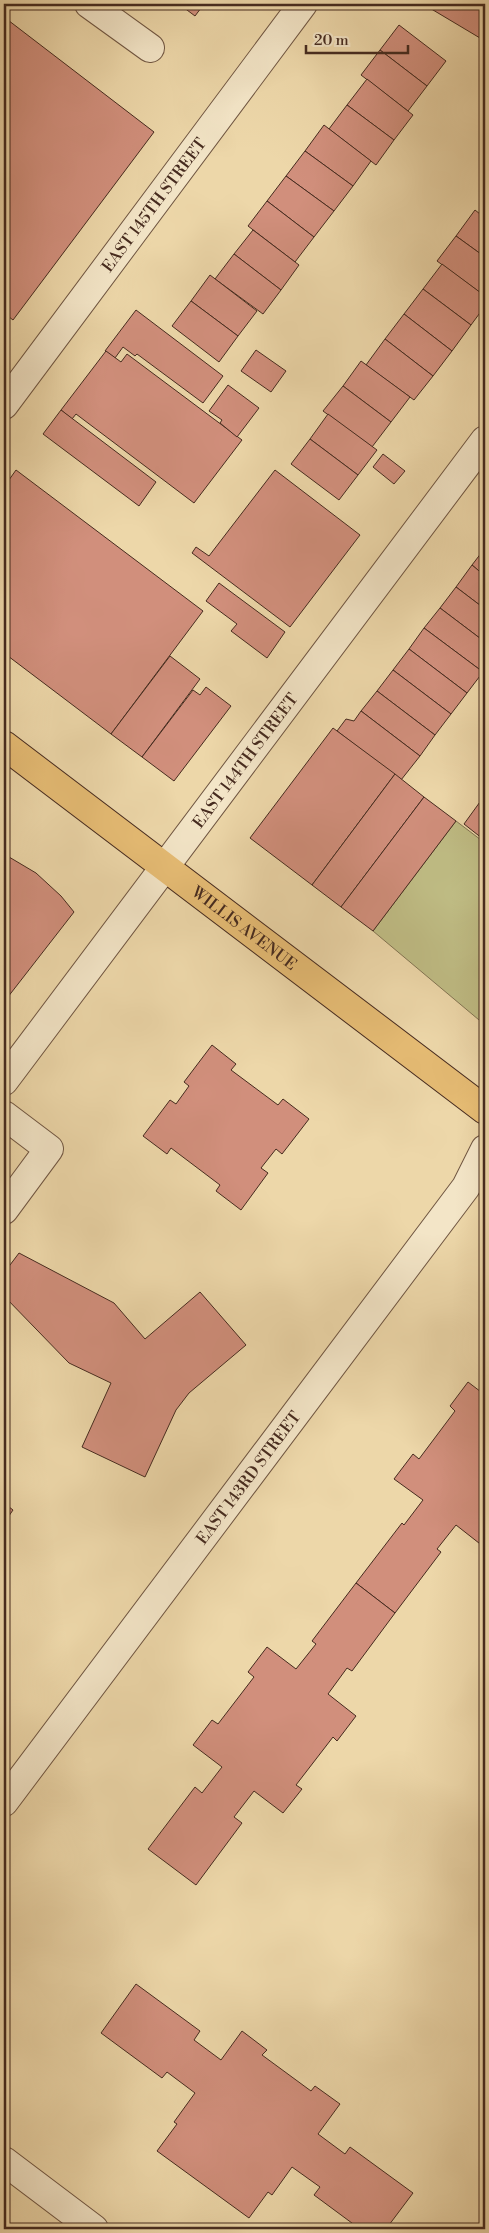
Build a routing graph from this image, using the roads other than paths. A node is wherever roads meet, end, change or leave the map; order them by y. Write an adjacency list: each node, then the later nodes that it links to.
1 (89, 4): 3 (street)
2 (303, 4): 4 (street, EAST 145TH STREET)
3 (150, 48)
4 (4, 405)
5 (485, 440): 7 (street, EAST 144TH STREET)
6 (4, 746): 7 (main road, WILLIS AVENUE)
7 (164, 868): 8 (street, EAST 144TH STREET); 9 (main road, WILLIS AVENUE)
8 (4, 1081)
9 (485, 1110)
10 (4, 1115): 12 (street)
11 (485, 1149): 13 (street, EAST 143RD STREET)
12 (4, 1210)
13 (4, 1802)
14 (4, 2161): 15 (street)
15 (94, 2229)

